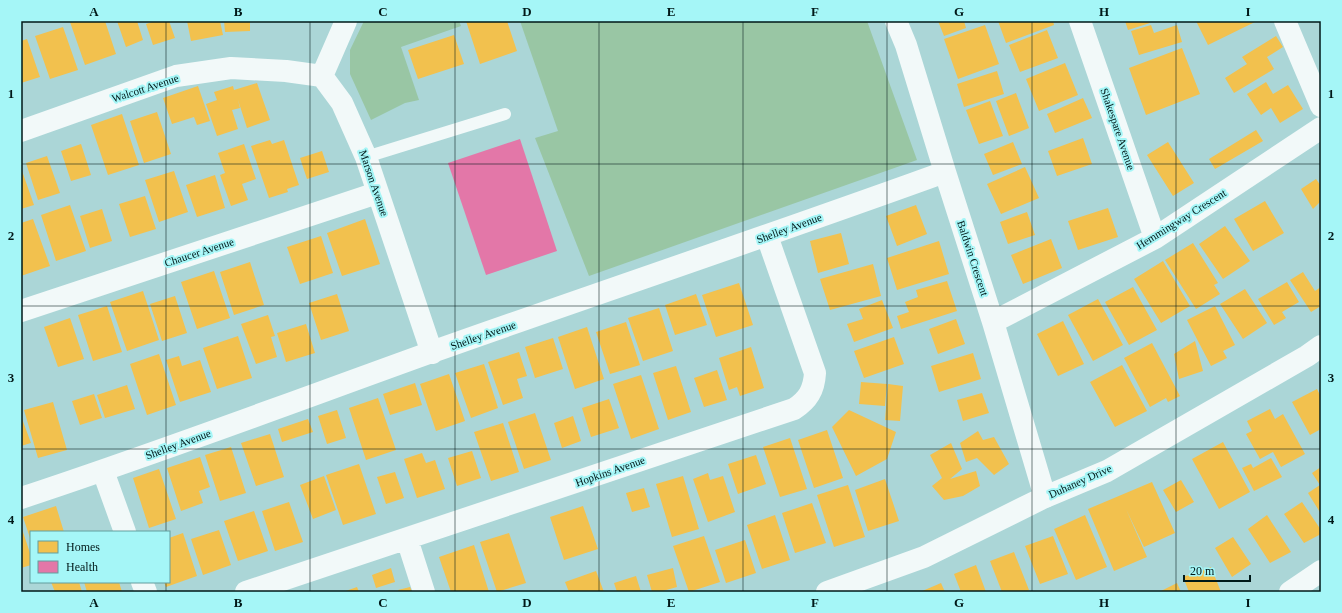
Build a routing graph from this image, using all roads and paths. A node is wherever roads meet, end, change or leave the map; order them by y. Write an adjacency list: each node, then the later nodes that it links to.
1 (346, 21): 5 (street)
2 (896, 21): 11 (street, Baldwin Crescent)
3 (1080, 21): 14 (street, Shakespare Avenue)
4 (1285, 21): 6 (street)
5 (322, 76): 9 (street, Walcott Avenue); 10 (street, Marson Avenue)
6 (1321, 106)
7 (505, 114): 10 (lane)
8 (1321, 128): 14 (street, Hemmingway Crescent)
9 (21, 131)
10 (366, 157): 12 (street, Marson Avenue)
11 (945, 172): 13 (street, Shelley Avenue); 16 (street, Baldwin Crescent)
12 (377, 193): 15 (street, Chaucer Avenue); 18 (street, Marson Avenue)
13 (767, 236): 18 (street, Shelley Avenue); 23 (street, Hopkins Avenue)
14 (1155, 238): 16 (street, Hemmingway Crescent)
15 (21, 310)
16 (993, 322): 20 (street, Baldwin Crescent)
17 (1321, 346): 20 (street, Duhaney Drive)
18 (432, 352): 19 (street, Shelley Avenue)
19 (103, 471): 21 (street, Shelley Avenue); 22 (street)
20 (1045, 497): 27 (street, Duhaney Drive)
21 (21, 498)
22 (125, 531)
23 (407, 538): 25 (street, Hopkins Avenue); 26 (street)
24 (1321, 571): 28 (street)
25 (246, 592)
26 (424, 592)
27 (827, 592)
28 (1290, 592)

